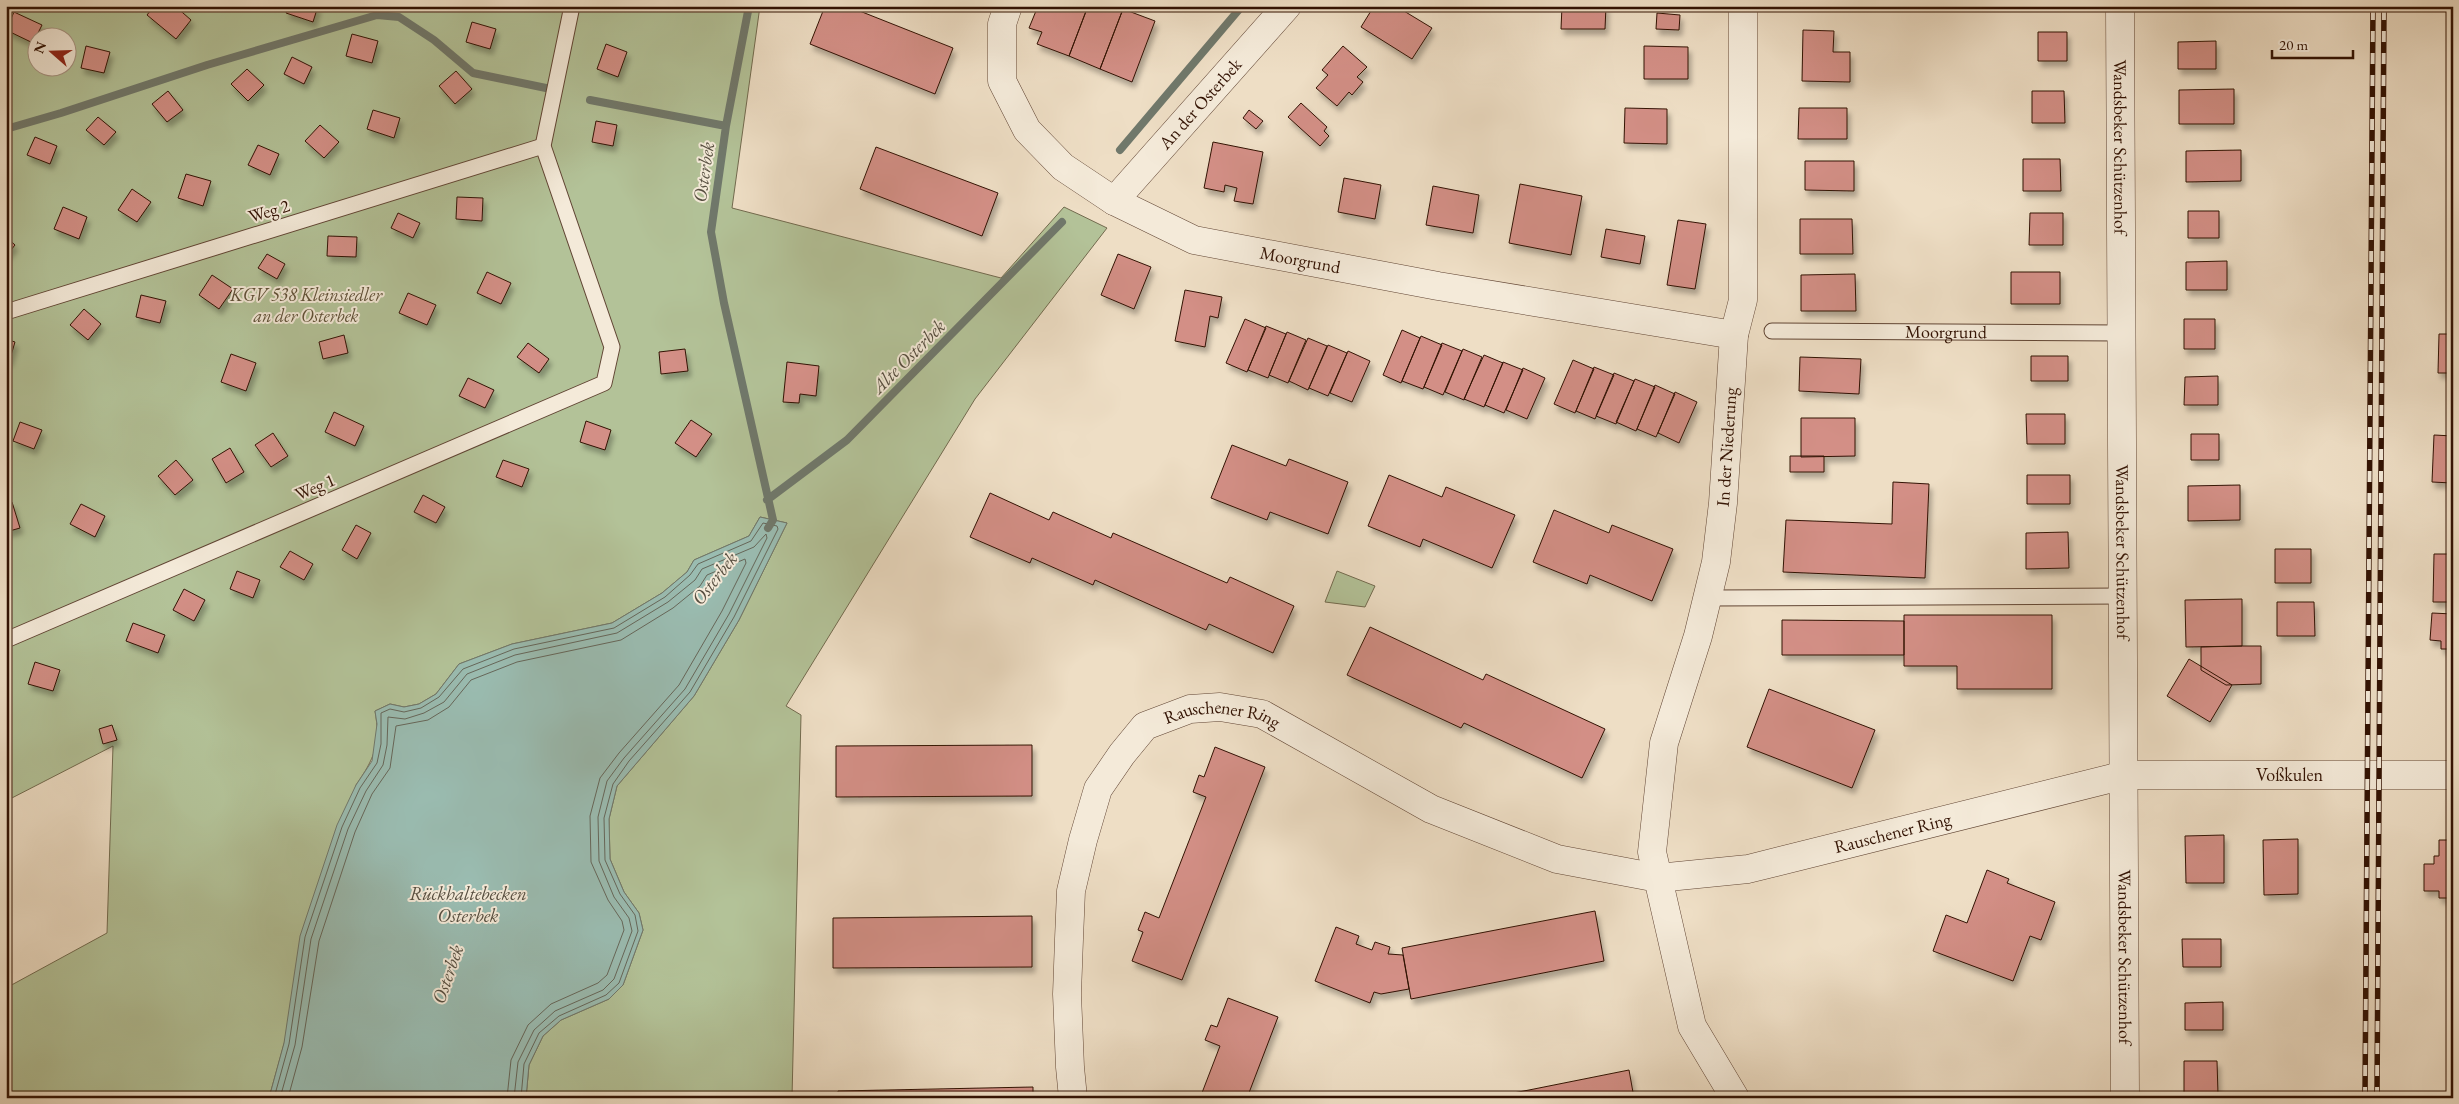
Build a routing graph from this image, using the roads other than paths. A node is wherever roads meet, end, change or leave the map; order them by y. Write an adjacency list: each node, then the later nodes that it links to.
1 (572, 6): 6 (lane)
2 (1008, 6): 7 (street, Moorgrund)
3 (1288, 6): 7 (street, An der Osterbek)
4 (1743, 6): 11 (street, In der Niederung)
5 (2120, 6): 10 (street, Wandsbeker Schützenhof)
6 (543, 146): 8 (lane, Weg 2); 14 (lane, Weg 1)
7 (1114, 201): 11 (street, Moorgrund)
8 (6, 312)
9 (1772, 332): 10 (lane, Moorgrund)
10 (2120, 333): 12 (street, Wandsbeker Schützenhof)
11 (1734, 335): 13 (street, In der Niederung)
12 (2122, 596): 13 (lane); 15 (street, Wandsbeker Schützenhof)
13 (1708, 598): 17 (street, In der Niederung)
14 (6, 640)
15 (2125, 775): 16 (street, Voßkulen); 17 (street, Rauschener Ring); 20 (street, Wandsbeker Schützenhof)
16 (2453, 775)
17 (1658, 878): 18 (street, Rauschener Ring); 19 (street)
18 (1073, 1098)
19 (1735, 1098)
20 (2125, 1098)

